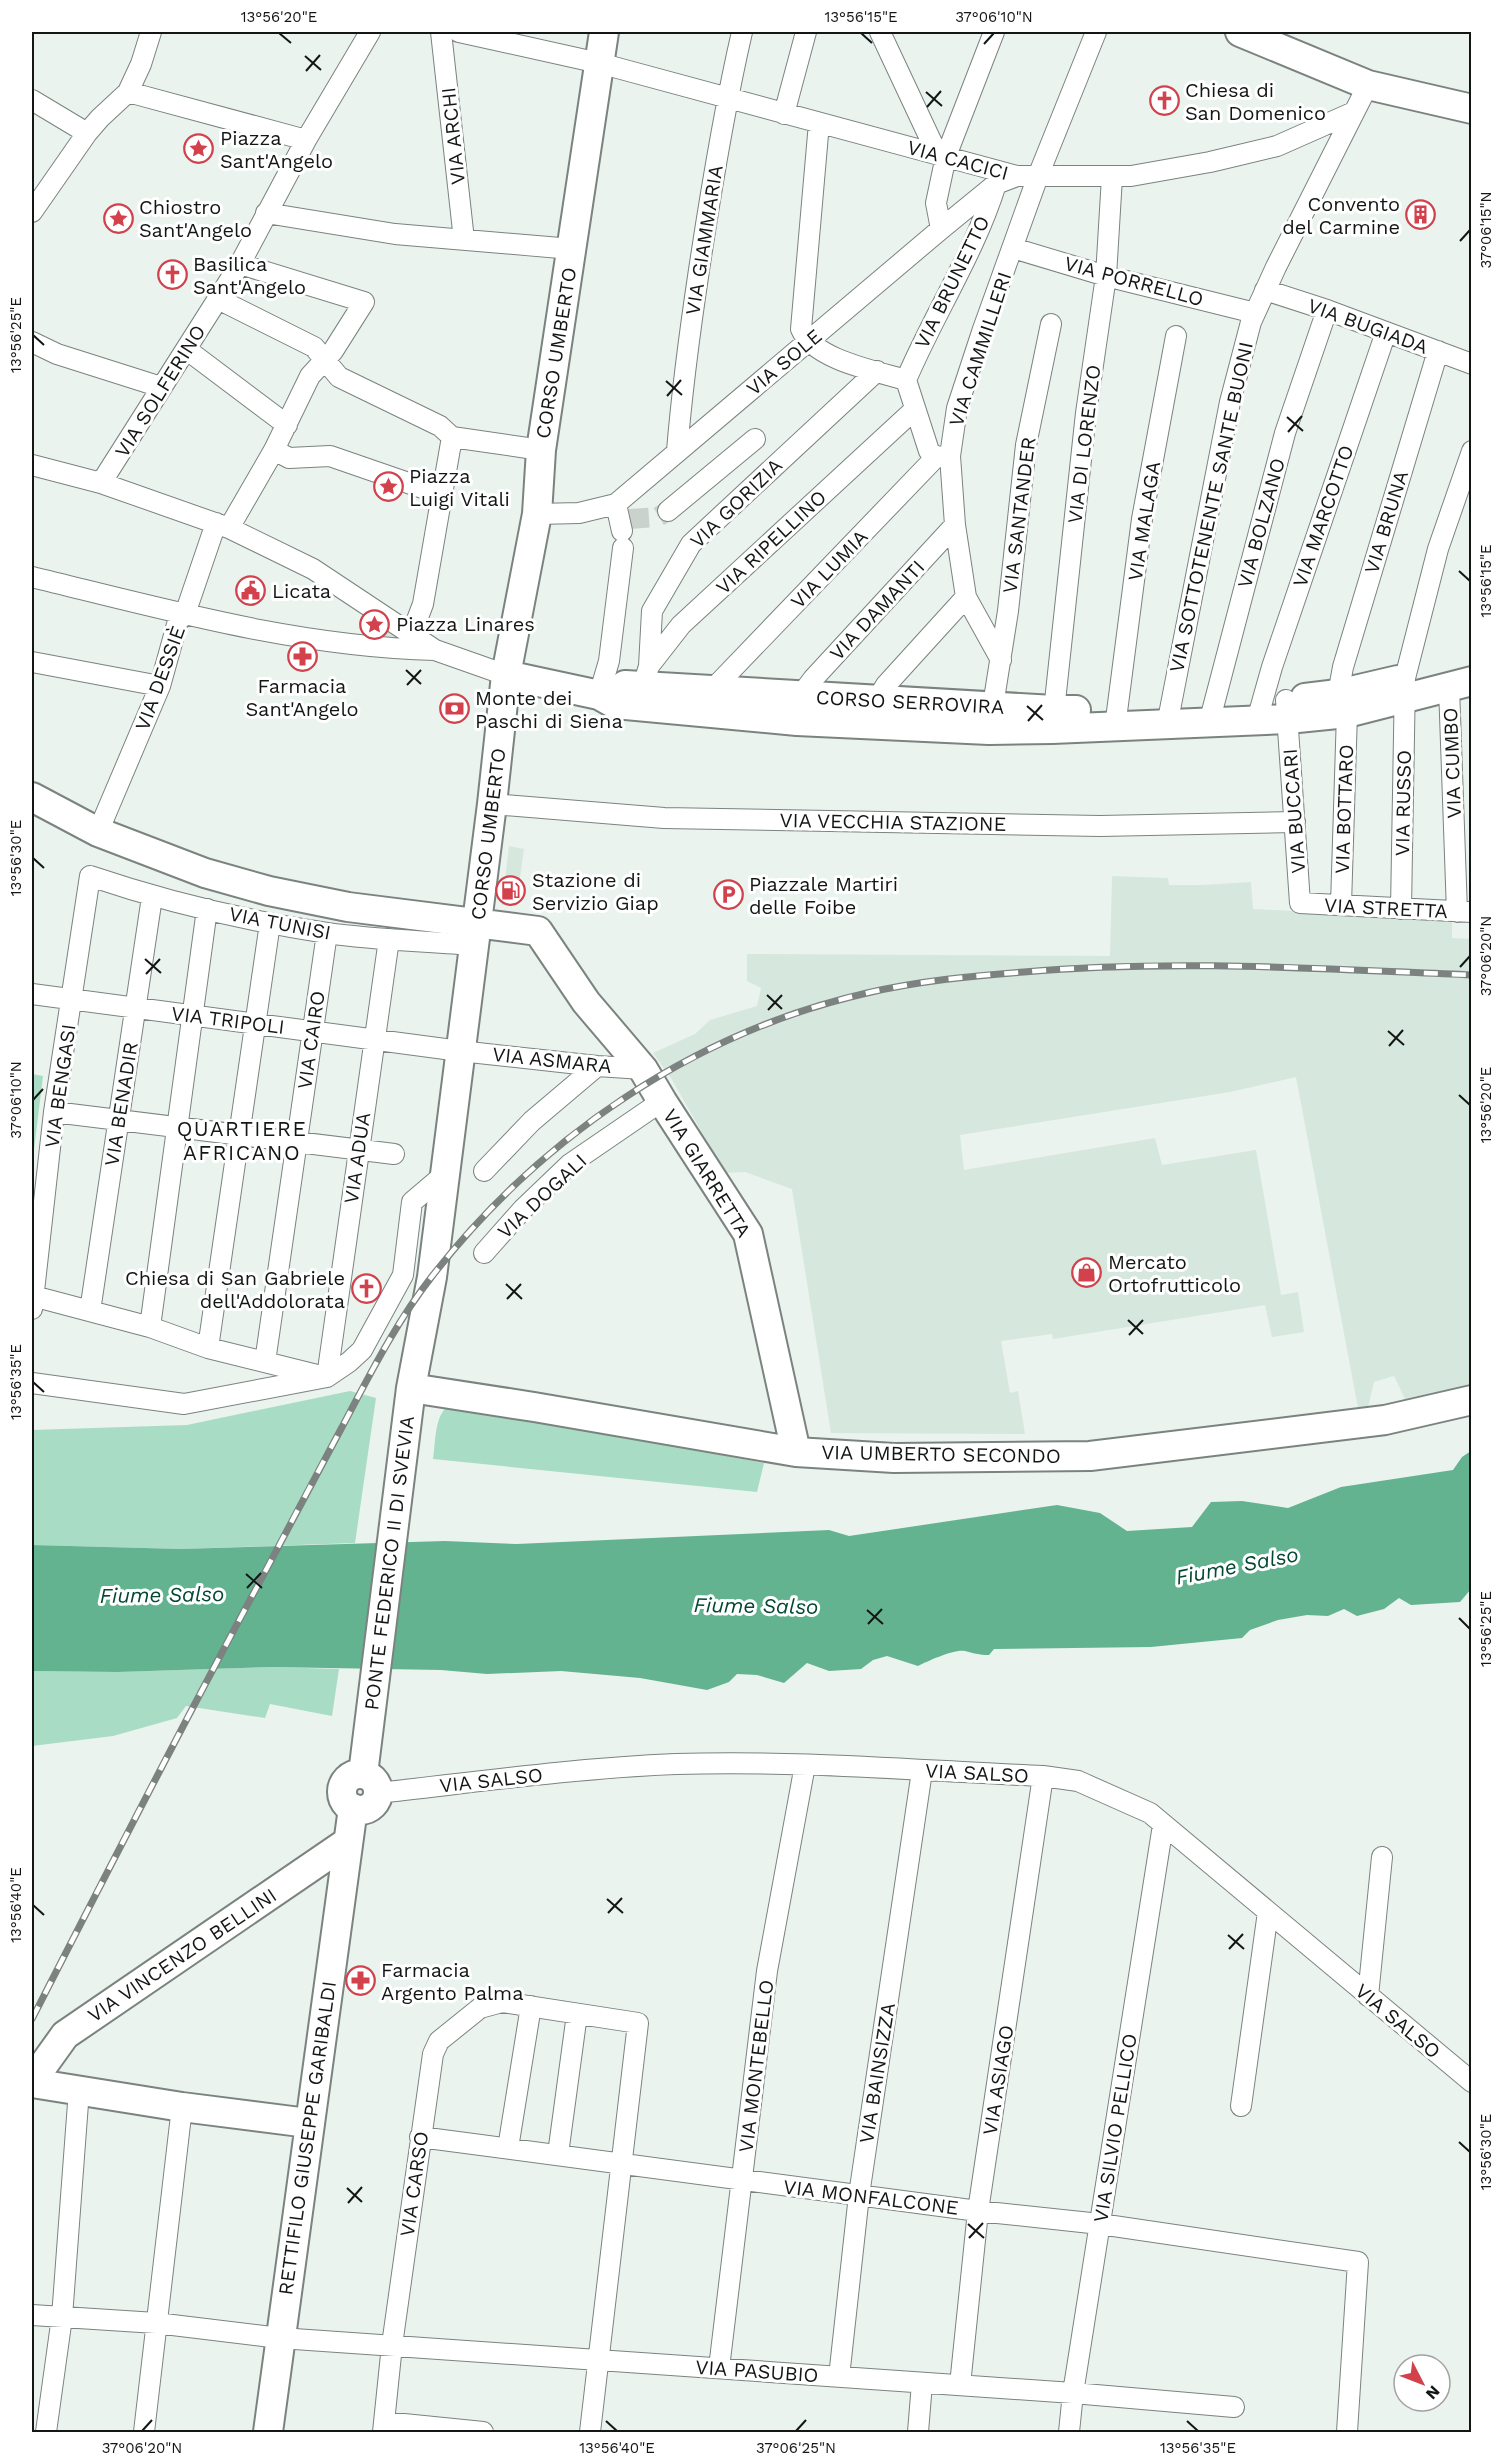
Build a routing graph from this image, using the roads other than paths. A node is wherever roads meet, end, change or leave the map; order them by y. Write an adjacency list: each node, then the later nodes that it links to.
1 (151, 32): 14 (street)
2 (370, 32): 22 (street, VIA SOLFERINO)
3 (441, 32): 31 (street, VIA ARCHI)
4 (459, 32): 12 (street, VIA CACICI)
5 (604, 32): 12 (main road, CORSO UMBERTO)
6 (742, 32): 15 (street, VIA GIAMMARIA)
7 (806, 32): 19 (street)
8 (994, 32): 23 (street)
9 (1096, 32): 25 (street, VIA CAMMILLERI)
10 (1240, 32): 13 (main road)
11 (876, 33): 23 (street)
12 (599, 63): 15 (street, VIA CACICI); 33 (main road, CORSO UMBERTO)
13 (1368, 85): 17 (main road); 18 (street, VIA SOTTOTENENTE SANTE BUONI)
14 (128, 92): 21 (street); 22 (street)
15 (727, 99): 19 (street, VIA CACICI); 58 (street, VIA GIAMMARIA)
16 (32, 100): 21 (street)
17 (1472, 109)
18 (1354, 112): 26 (street, VIA CACICI); 36 (street, VIA SOTTOTENENTE SANTE BUONI)
19 (784, 114): 20 (street, VIA CACICI)
20 (819, 123): 23 (street, VIA CACICI); 44 (street)
21 (84, 139): 28 (street)
22 (306, 140): 29 (street, VIA SOLFERINO)
23 (946, 156): 24 (street, VIA CACICI); 30 (street)
24 (1017, 176): 25 (street, VIA CACICI); 27 (street, VIA SOLE)
25 (1038, 176): 26 (street, VIA CACICI); 32 (street, VIA CAMMILLERI)
26 (1112, 177): 35 (street, VIA DI LORENZO)
27 (996, 184): 30 (street, VIA SOLE); 50 (street, VIA BRUNETTO)
28 (32, 212)
29 (266, 213): 31 (street); 34 (street, VIA SOLFERINO)
30 (940, 229): 44 (street, VIA SOLE)
31 (464, 240): 33 (street)
32 (1013, 248): 35 (street, VIA PORRELLO); 60 (street, VIA CAMMILLERI)
33 (572, 249): 57 (main road, CORSO UMBERTO)
34 (240, 264): 37 (street, VIA SOLFERINO); 47 (street, VIA DESSIÈ)
35 (1106, 276): 39 (street, VIA PORRELLO); 92 (street, VIA DI LORENZO)
36 (1264, 290): 38 (street, VIA BUGIADA); 39 (street, VIA SOTTOTENENTE SANTE BUONI)
37 (218, 299): 45 (street, VIA SOLFERINO); 47 (street)
38 (1327, 310): 41 (street, VIA BUGIADA); 88 (street, VIA BOLZANO)
39 (1255, 313): 89 (street, VIA SOTTOTENENTE SANTE BUONI)
40 (1051, 324): 74 (street, VIA SANTANDER)
41 (1386, 332): 46 (street, VIA BUGIADA); 86 (street, VIA MARCOTTO)
42 (1176, 336): 90 (street, VIA MALAGA)
43 (32, 342): 51 (street)
44 (809, 342): 49 (street); 58 (street, VIA SOLE)
45 (186, 349): 51 (street, VIA SOLFERINO); 53 (street)
46 (1438, 351): 48 (street, VIA BUGIADA); 84 (street, VIA BRUNA)
47 (324, 361): 53 (street, VIA DESSIÈ); 54 (street)
48 (1472, 364)
49 (877, 371): 50 (street); 79 (street, VIA GORIZIA)
50 (906, 380): 52 (street)
51 (161, 387): 62 (street, VIA SOLFERINO)
52 (914, 410): 60 (street); 79 (street, VIA RIPELLINO)
53 (287, 425): 56 (street, VIA DESSIÈ)
54 (452, 437): 57 (street); 63 (street)
55 (755, 439): 64 (street)
56 (274, 450): 63 (street); 68 (street, VIA DESSIÈ)
57 (541, 450): 65 (main road, CORSO UMBERTO)
58 (677, 451): 66 (street, VIA SOLE)
59 (1472, 451): 81 (street, VIA RUSSO)
60 (943, 457): 67 (street, VIA CAMMILLERI); 83 (street, VIA LUMIA)
61 (32, 465): 62 (street)
62 (101, 483): 68 (street)
63 (443, 495): 72 (street)
64 (668, 511)
65 (537, 514): 66 (street, VIA SOLE); 77 (main road, CORSO UMBERTO)
66 (621, 525): 82 (street)
67 (955, 525): 70 (street, VIA CAMMILLERI); 85 (street, VIA DAMANTI)
68 (223, 526): 71 (street, VIA DESSIÈ); 72 (street)
69 (32, 577): 71 (street)
70 (966, 597): 74 (street, VIA CAMMILLERI); 87 (street)
71 (185, 614): 73 (street); 80 (street, VIA DESSIÈ)
72 (412, 633): 73 (street)
73 (435, 650): 77 (street)
74 (1001, 660): 91 (street, VIA SANTANDER)
75 (32, 662): 80 (street)
76 (1472, 662): 81 (main road, CORSO SERROVIRA)
77 (506, 675): 82 (main road, CORSO SERROVIRA); 94 (main road, CORSO UMBERTO)
78 (1460, 684): 81 (main road, CORSO SERROVIRA); 103 (street, VIA CUMBO)
79 (640, 685): 82 (main road, CORSO SERROVIRA); 83 (main road, CORSO SERROVIRA)
80 (160, 686): 96 (street, VIA DESSIÈ)
81 (1405, 688): 84 (main road, CORSO SERROVIRA); 102 (street, VIA RUSSO)
82 (599, 695)
83 (711, 701): 85 (main road, CORSO SERROVIRA)
84 (1342, 704): 86 (main road, CORSO SERROVIRA); 100 (street, VIA BOTTARO)
85 (799, 708): 87 (main road, CORSO SERROVIRA)
86 (1274, 710): 88 (main road, CORSO SERROVIRA); 95 (street, VIA BUCCARI)
87 (874, 712): 91 (main road, CORSO SERROVIRA)
88 (1212, 713): 89 (main road, CORSO SERROVIRA)
89 (1169, 715): 90 (main road, CORSO SERROVIRA)
90 (1116, 717): 92 (main road, CORSO SERROVIRA)
91 (991, 718): 92 (main road, CORSO SERROVIRA)
92 (1053, 720)
93 (32, 797): 96 (main road)
94 (492, 804): 95 (street, VIA VECCHIA STAZIONE); 106 (main road, CORSO UMBERTO)
95 (1295, 822): 99 (street, VIA BUCCARI)
96 (98, 832): 106 (main road)
97 (90, 876): 98 (street, VIA TUNISI); 109 (street, VIA BENGASI)
98 (152, 897): 101 (street, VIA TUNISI); 110 (street, VIA BENADIR)
99 (1300, 903): 100 (street, VIA STRETTA)
100 (1341, 905): 102 (street, VIA STRETTA)
101 (207, 909): 104 (street, VIA TUNISI); 111 (street)
102 (1401, 909): 103 (street, VIA STRETTA)
103 (1464, 912)
104 (270, 923): 105 (street, VIA TUNISI); 112 (street)
105 (327, 933): 107 (street, VIA TUNISI); 113 (street, VIA CAIRO)
106 (475, 933): 107 (street, VIA TUNISI); 115 (main road, CORSO UMBERTO); 117 (main road, VIA GIARRETTA)
107 (389, 939): 114 (street, VIA ADUA)
108 (32, 994): 109 (street, VIA TRIPOLI)
109 (72, 999): 110 (street, VIA TRIPOLI); 119 (street, VIA BENGASI)
110 (136, 1008): 111 (street, VIA TRIPOLI); 120 (street, VIA BENADIR)
111 (193, 1016): 112 (street, VIA TRIPOLI); 121 (street)
112 (254, 1024): 113 (street, VIA TRIPOLI); 122 (street)
113 (312, 1031): 114 (street, VIA TRIPOLI); 123 (street, VIA CAIRO)
114 (374, 1039): 115 (street, VIA TRIPOLI); 124 (street, VIA ADUA)
115 (460, 1051): 116 (street, VIA ASMARA); 127 (main road, CORSO UMBERTO)
116 (597, 1066): 117 (street, VIA ASMARA); 126 (street)
117 (643, 1069): 118 (main road, VIA GIARRETTA)
118 (662, 1101): 128 (street, VIA DOGALI); 138 (main road, VIA GIARRETTA)
119 (54, 1112): 120 (street); 129 (street, VIA BENGASI)
120 (119, 1120): 121 (street); 130 (street, VIA BENADIR)
121 (177, 1127): 122 (street); 131 (street)
122 (238, 1134): 123 (street); 132 (street)
123 (297, 1141): 124 (street); 133 (street, VIA CAIRO)
124 (359, 1148): 125 (street); 134 (street, VIA ADUA)
125 (394, 1154)
126 (484, 1171)
127 (445, 1174): 134 (street); 136 (main road, CORSO UMBERTO)
128 (484, 1253)
129 (32, 1303): 130 (street)
130 (90, 1311): 131 (street)
131 (150, 1327): 132 (street)
132 (208, 1348): 133 (street)
133 (265, 1362): 134 (street)
134 (327, 1377): 135 (street)
135 (32, 1383)
136 (411, 1388): 138 (main road, VIA UMBERTO SECONDO); 142 (main road, PONTE FEDERICO II DI SVEVIA)
137 (1472, 1401): 138 (main road, VIA UMBERTO SECONDO)
138 (796, 1452)
139 (805, 1765): 140 (street, VIA SALSO); 142 (street, VIA SALSO); 160 (street, VIA MONTEBELLO)
140 (922, 1771): 141 (street, VIA SALSO); 161 (street, VIA BAINSIZZA)
141 (1044, 1776): 143 (street, VIA SALSO); 162 (street, VIA ASIAGO)
142 (371, 1783): 144 (main road, RETTIFILO GIUSEPPE GARIBALDI)
143 (1164, 1825): 146 (street, VIA SALSO); 163 (street, VIA SILVIO PELLICO)
144 (346, 1843): 150 (main road, VIA VINCENZO BELLINI); 155 (main road, RETTIFILO GIUSEPPE GARIBALDI)
145 (1382, 1857): 147 (street)
146 (1268, 1912): 147 (street, VIA SALSO); 153 (street)
147 (1368, 1996): 151 (street, VIA SALSO)
148 (531, 2006): 149 (street, VIA CARSO); 156 (street, VIA CARSO); 157 (street)
149 (578, 2014): 158 (street); 159 (street, VIA CARSO)
150 (32, 2082): 152 (main road)
151 (1472, 2082)
152 (79, 2090): 154 (main road); 165 (street)
153 (1241, 2106)
154 (182, 2107): 155 (main road); 166 (street)
155 (308, 2123): 167 (main road, RETTIFILO GIUSEPPE GARIBALDI)
156 (420, 2137): 157 (street, VIA MONFALCONE); 168 (street, VIA CARSO)
157 (508, 2148): 158 (street, VIA MONFALCONE)
158 (558, 2154): 159 (street, VIA MONFALCONE)
159 (621, 2162): 160 (street, VIA MONFALCONE); 169 (street)
160 (742, 2180): 161 (street, VIA MONFALCONE); 170 (street, VIA MONTEBELLO)
161 (859, 2195): 162 (street, VIA MONFALCONE); 171 (street, VIA BAINSIZZA)
162 (978, 2211): 163 (street, VIA MONFALCONE); 173 (street, VIA ASIAGO)
163 (1100, 2224): 174 (street, VIA SILVIO PELLICO); 184 (street, VIA MONFALCONE)
164 (32, 2315): 165 (street, VIA PASUBIO)
165 (62, 2317): 166 (street, VIA PASUBIO); 177 (street)
166 (156, 2323): 167 (street, VIA PASUBIO); 178 (street)
167 (280, 2338): 168 (street, VIA PASUBIO); 179 (main road, RETTIFILO GIUSEPPE GARIBALDI)
168 (392, 2345): 169 (street, VIA PASUBIO); 176 (street, VIA CARSO)
169 (599, 2360): 170 (street, VIA PASUBIO); 181 (street)
170 (719, 2368): 171 (street, VIA PASUBIO)
171 (839, 2377): 172 (street, VIA PASUBIO)
172 (922, 2383): 173 (street, VIA PASUBIO); 182 (street)
173 (960, 2385): 174 (street, VIA PASUBIO)
174 (1073, 2393): 175 (street, VIA PASUBIO); 183 (street, VIA SILVIO PELLICO)
175 (1233, 2407)
176 (383, 2427): 180 (street)
177 (46, 2433)
178 (144, 2433)
179 (268, 2433)
180 (483, 2433)
181 (590, 2433)
182 (918, 2433)
183 (1069, 2433)
184 (1347, 2433)

